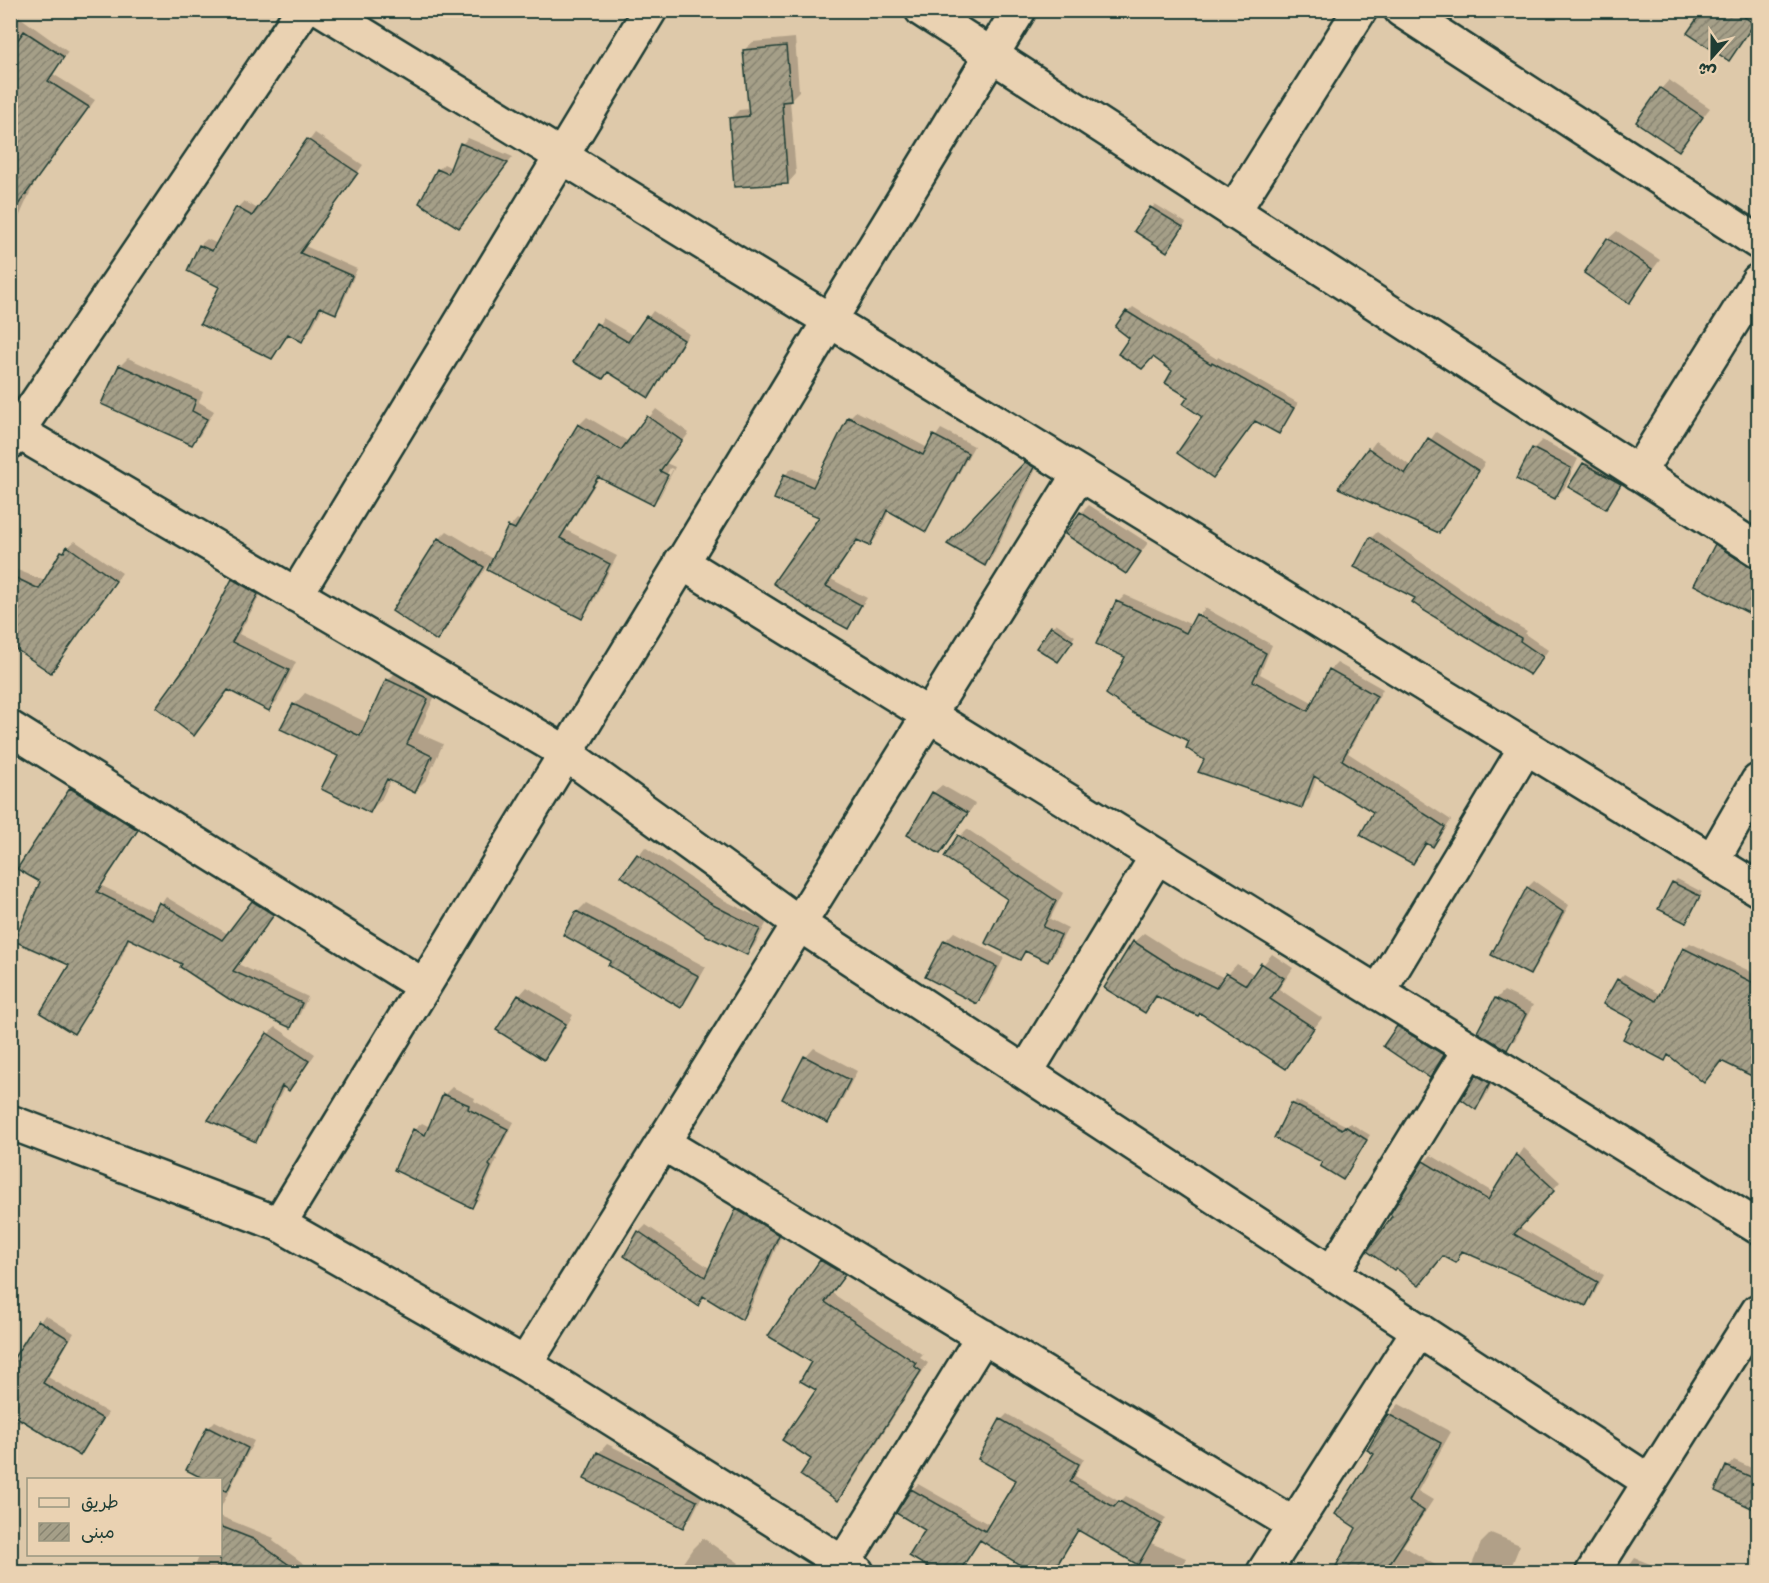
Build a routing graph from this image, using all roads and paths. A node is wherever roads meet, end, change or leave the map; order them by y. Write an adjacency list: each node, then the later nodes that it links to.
1 (303, 10): 14 (street)
2 (323, 10): 9 (street)
3 (650, 10): 9 (street)
4 (922, 10): 8 (street)
5 (1019, 10): 8 (street)
6 (1360, 10): 10 (street)
7 (1401, 10): 11 (street)
8 (991, 55): 10 (street); 13 (street)
9 (561, 157): 13 (street); 19 (street)
10 (1233, 212): 15 (street)
11 (1758, 242)
12 (1758, 281): 15 (street)
13 (828, 320): 16 (street); 18 (street)
14 (13, 433): 19 (street)
15 (1638, 472): 17 (street)
16 (1079, 474): 20 (street); 22 (street)
17 (1758, 550)
18 (681, 562): 20 (street); 23 (street)
19 (296, 595): 23 (street)
20 (929, 715): 25 (street); 28 (street)
21 (10, 728): 29 (street)
22 (1526, 747): 26 (street); 30 (street)
23 (566, 753): 28 (street); 29 (street)
24 (1758, 781): 26 (street)
25 (1157, 856): 30 (street); 32 (street)
26 (1712, 861): 27 (street)
27 (1758, 889)
28 (800, 923): 32 (street); 34 (street)
29 (424, 986): 35 (street)
30 (1378, 993): 31 (street)
31 (1470, 1049): 36 (street); 37 (street)
32 (1026, 1072): 37 (street)
33 (10, 1122): 35 (street)
34 (663, 1143): 40 (street); 41 (street)
35 (279, 1224): 41 (street)
36 (1758, 1227)
37 (1332, 1273): 39 (street)
38 (1758, 1311): 42 (street)
39 (1419, 1330): 42 (street); 43 (street)
40 (983, 1336): 43 (street); 44 (street)
41 (525, 1364): 44 (street)
42 (1650, 1482): 46 (street)
43 (1293, 1524): 45 (street)
44 (848, 1570)
45 (1264, 1572)
46 (1593, 1572)

